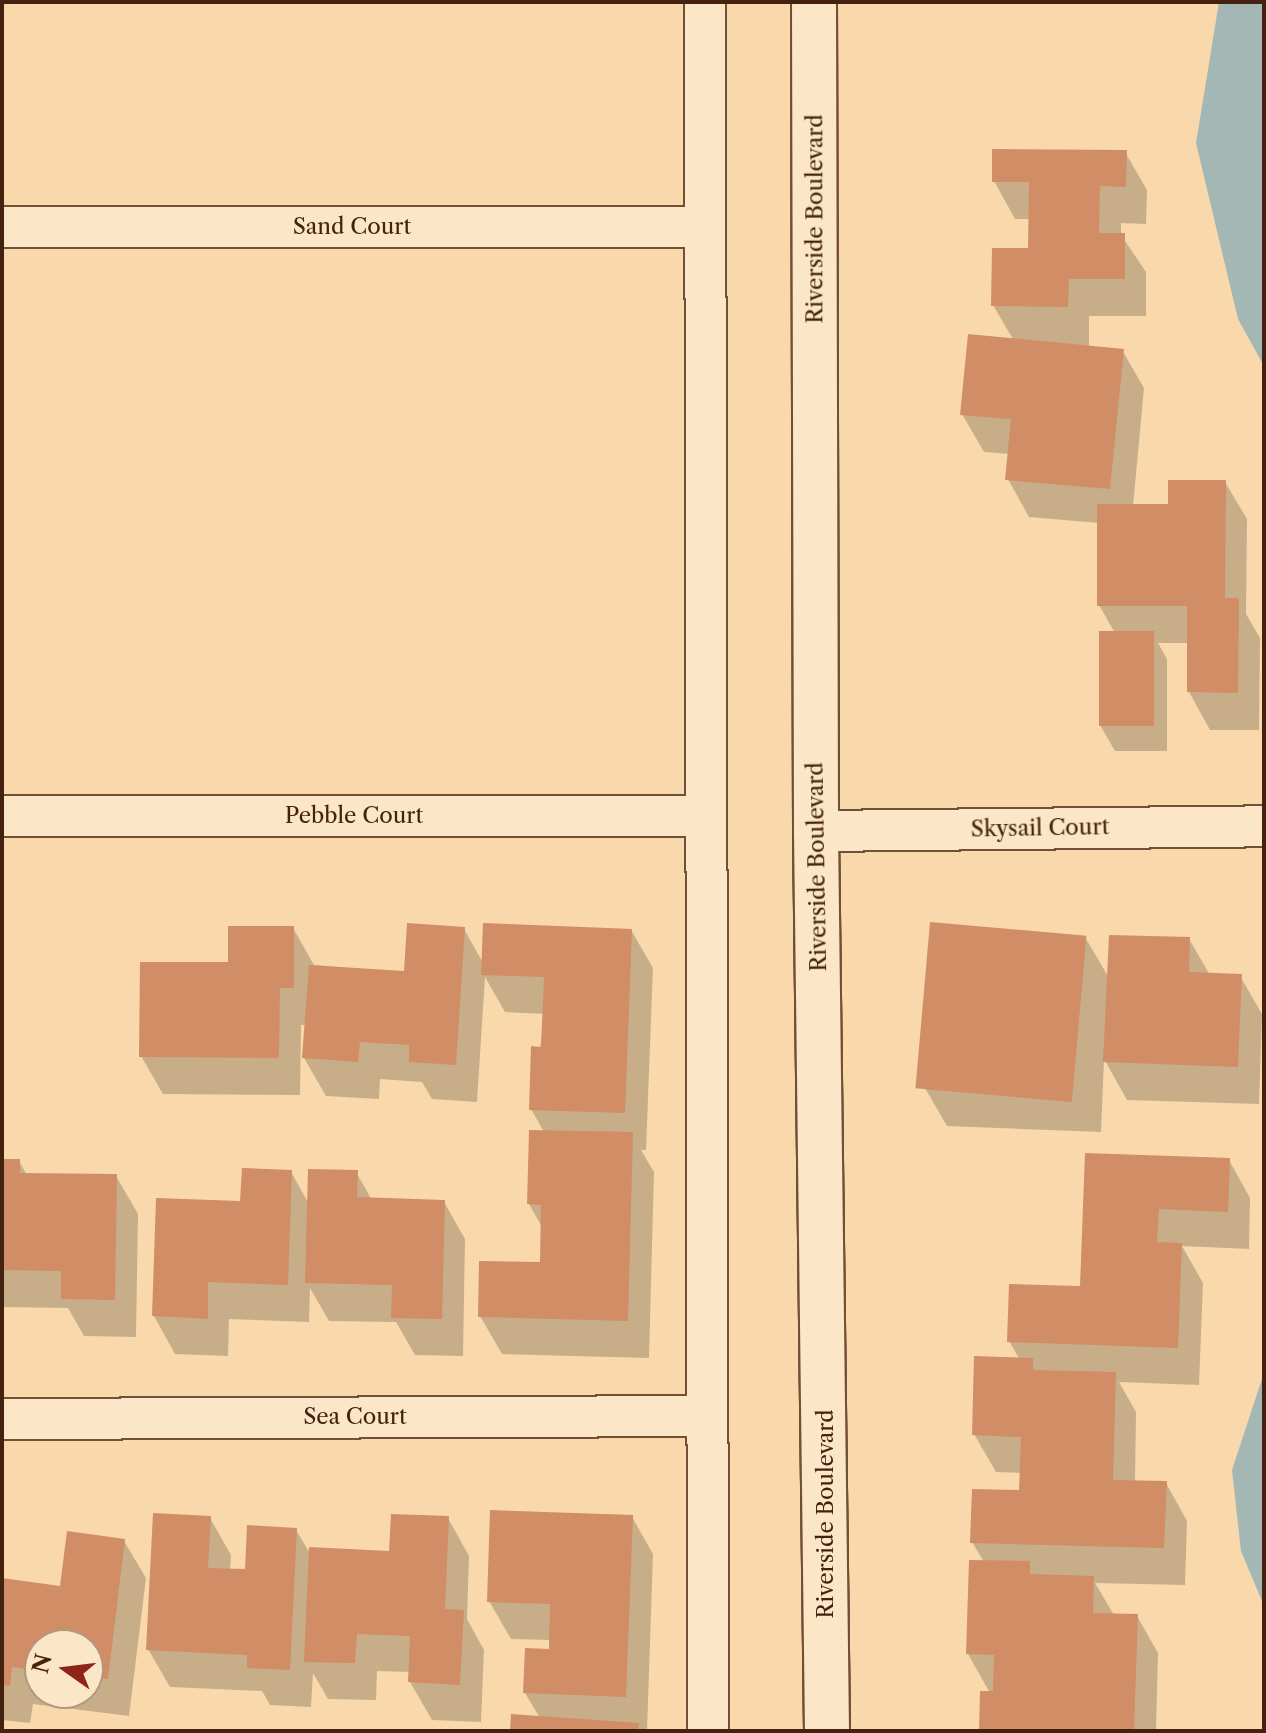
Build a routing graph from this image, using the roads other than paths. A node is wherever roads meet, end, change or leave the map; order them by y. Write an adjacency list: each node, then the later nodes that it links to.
1 (705, 2): 4 (street)
2 (814, 2): 8 (main road, Riverside Boulevard)
3 (2, 227): 4 (street, Sand Court)
4 (702, 227): 6 (street)
5 (2, 816): 6 (street, Pebble Court)
6 (706, 816): 9 (street)
7 (1264, 826): 8 (street, Skysail Court)
8 (816, 831): 12 (main road, Riverside Boulevard)
9 (707, 1416): 10 (street, Sea Court); 11 (street)
10 (2, 1419)
11 (708, 1731)
12 (827, 1731)

